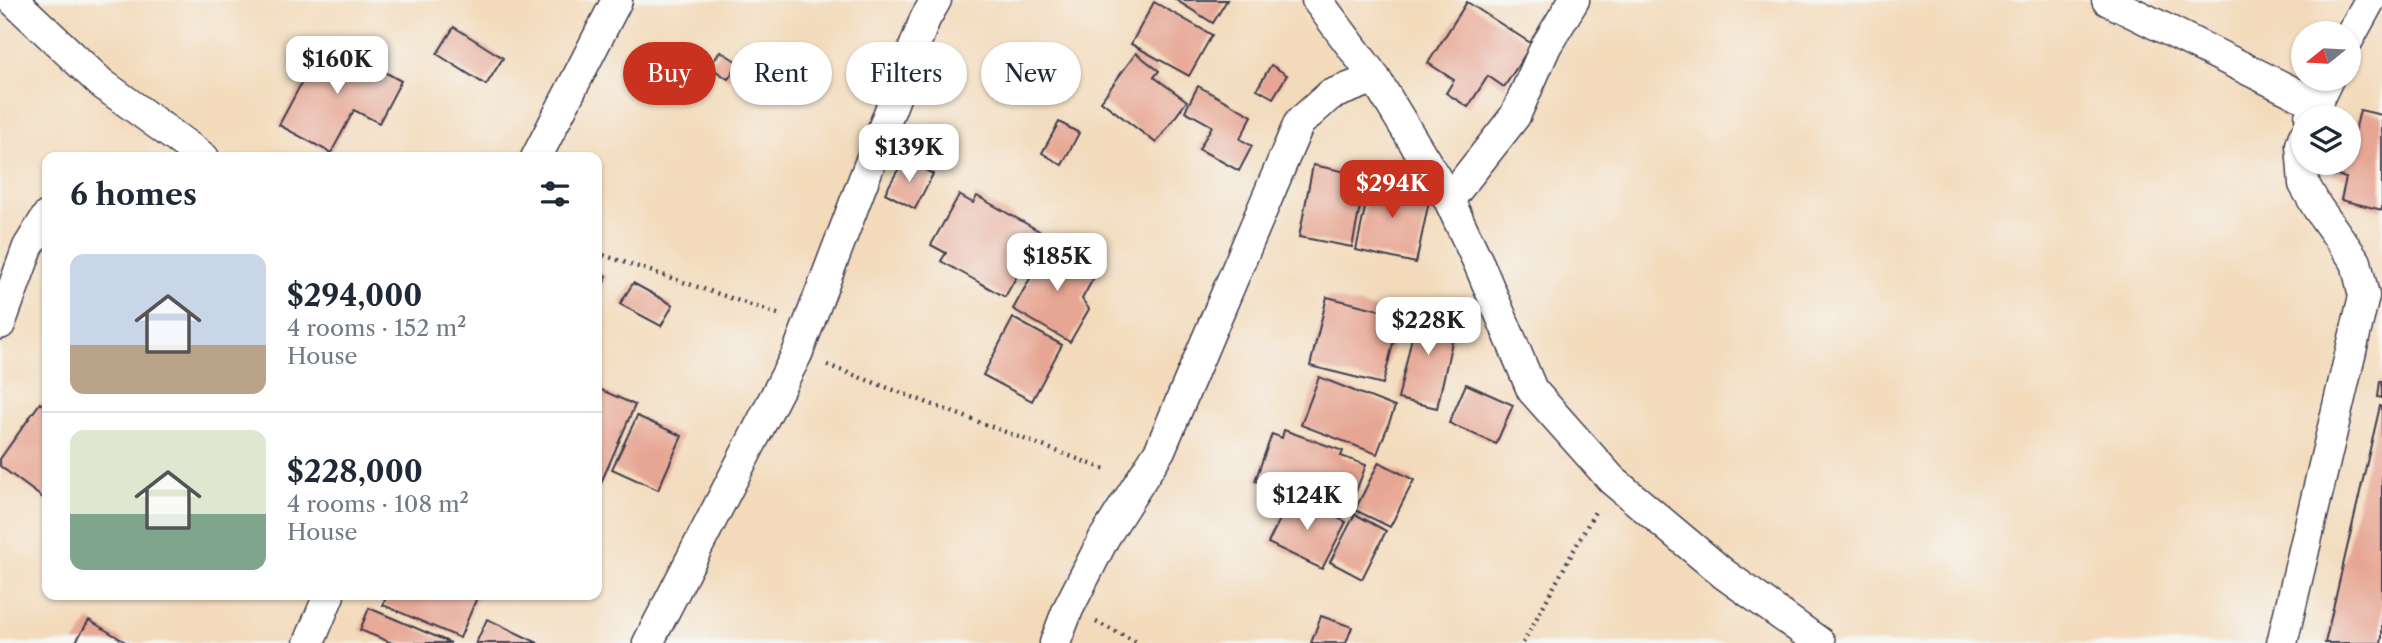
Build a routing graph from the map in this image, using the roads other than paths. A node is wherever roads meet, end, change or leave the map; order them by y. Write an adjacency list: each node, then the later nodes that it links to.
1 (13, 0): 11 (street)
2 (617, 0): 12 (street)
3 (936, 0): 20 (street)
4 (1317, 0): 9 (street)
5 (1574, 0): 14 (street)
6 (2107, 0): 10 (street)
7 (2370, 0): 8 (street)
8 (2358, 21)
9 (1375, 78): 14 (street); 21 (street)
10 (2318, 100)
11 (196, 152)
12 (539, 152)
13 (2303, 175): 16 (street)
14 (1449, 200): 22 (street)
15 (42, 224): 17 (street)
16 (2369, 264): 23 (street)
17 (0, 324)
18 (327, 600): 19 (street)
19 (309, 643)
20 (648, 643)
21 (1055, 643)
22 (1820, 643)
23 (2282, 643)

